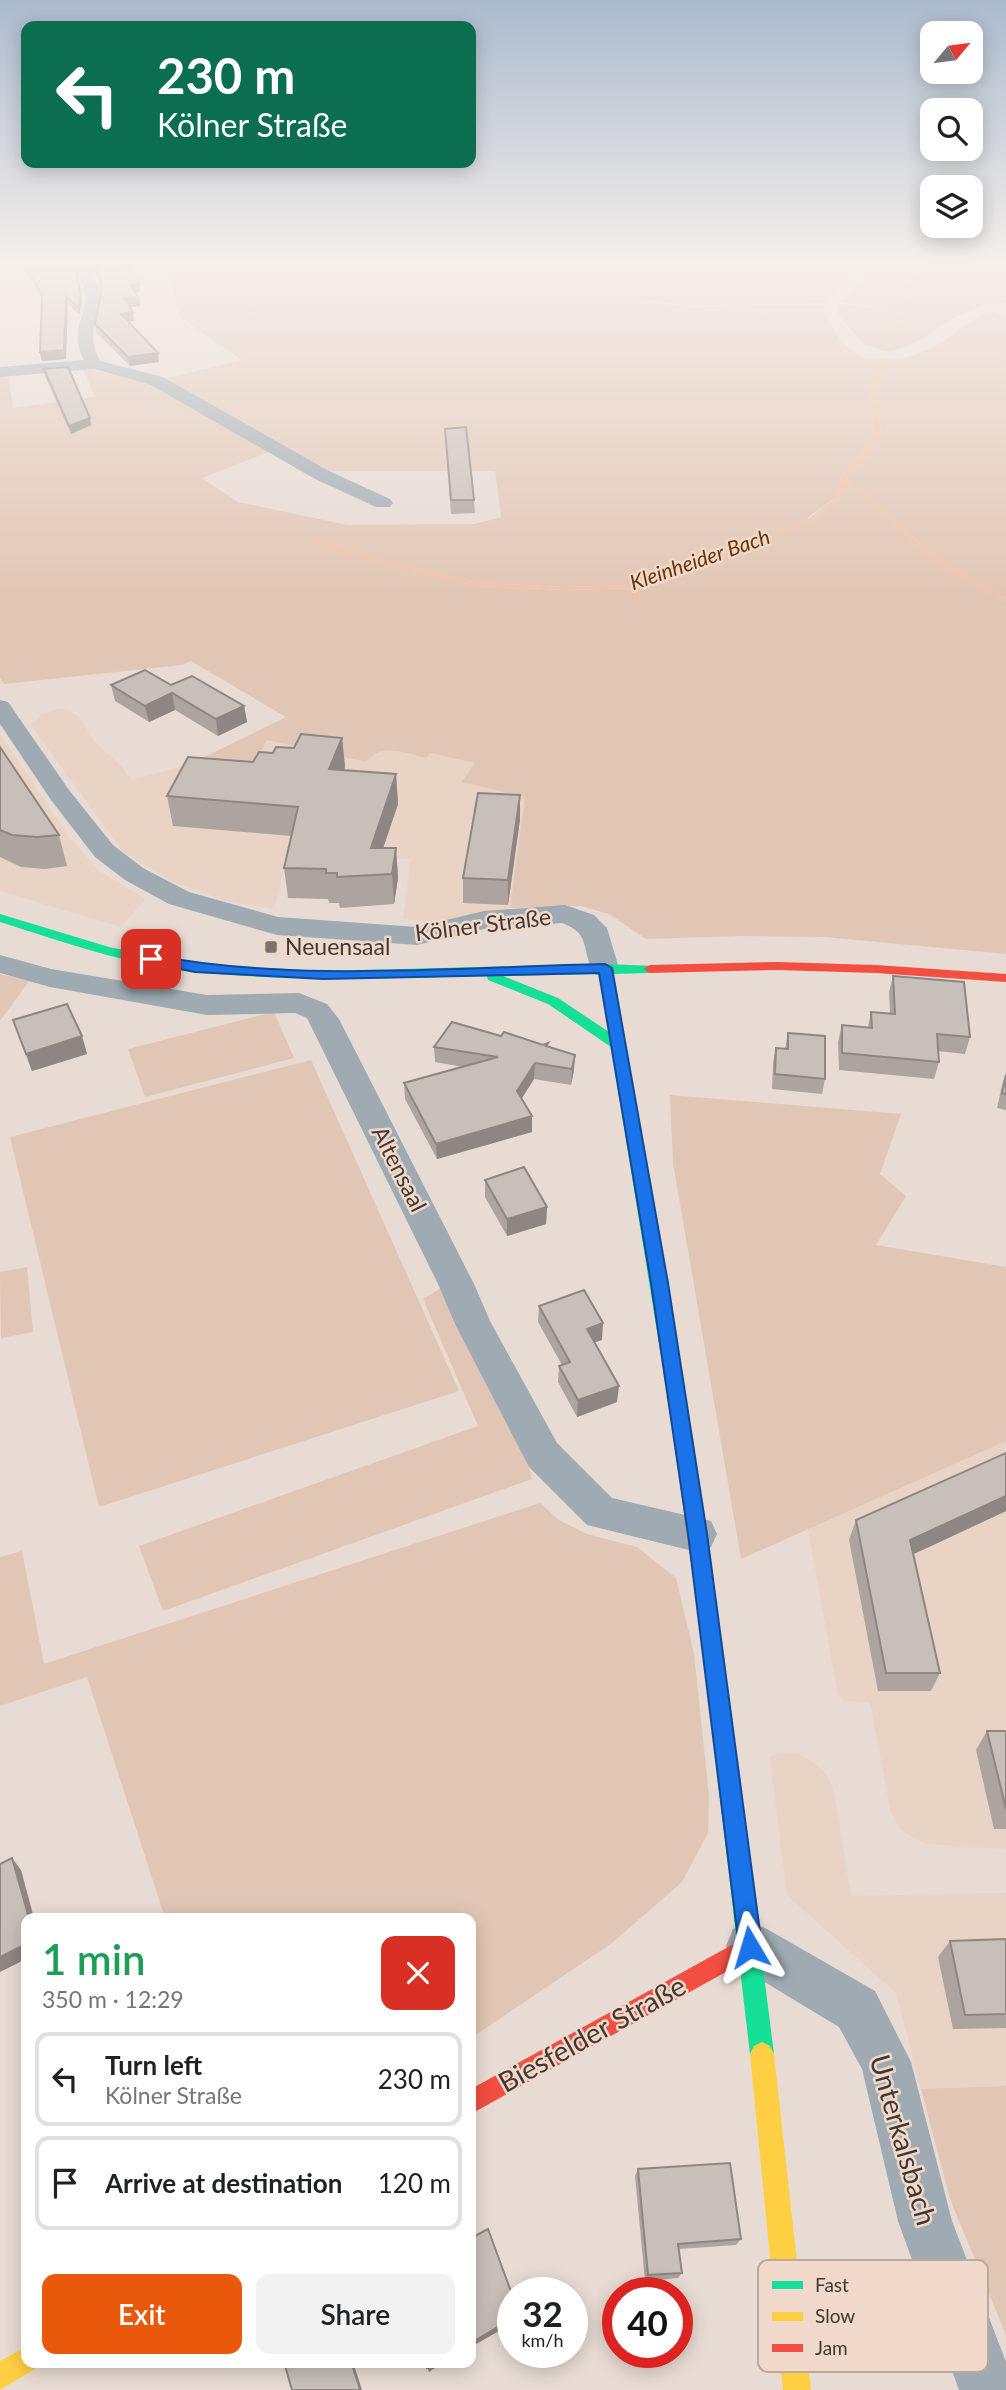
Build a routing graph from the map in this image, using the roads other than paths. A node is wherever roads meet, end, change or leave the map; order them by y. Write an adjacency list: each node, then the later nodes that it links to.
1 (124, 373): 2 (street)
2 (383, 503)
3 (0, 707): 6 (street, Kölner Straße)
4 (0, 918): 7 (street, Kölner Straße)
5 (0, 964): 10 (street, Altensaal)
6 (605, 968): 7 (street, Kölner Straße); 8 (street, Kölner Straße); 9 (street)
7 (478, 971): 9 (street)
8 (1006, 978)
9 (618, 1045): 10 (street)
10 (697, 1534): 11 (street)
11 (750, 1947): 12 (street, Biesfelder Straße); 13 (street); 14 (street, Unterkalsbach)
12 (476, 2099)
13 (783, 2260)
14 (940, 2260)
15 (21, 2363): 18 (street)
16 (795, 2372): 19 (street)
17 (981, 2372): 20 (street, Unterkalsbach)
18 (0, 2376)
19 (797, 2390)
20 (988, 2390)

